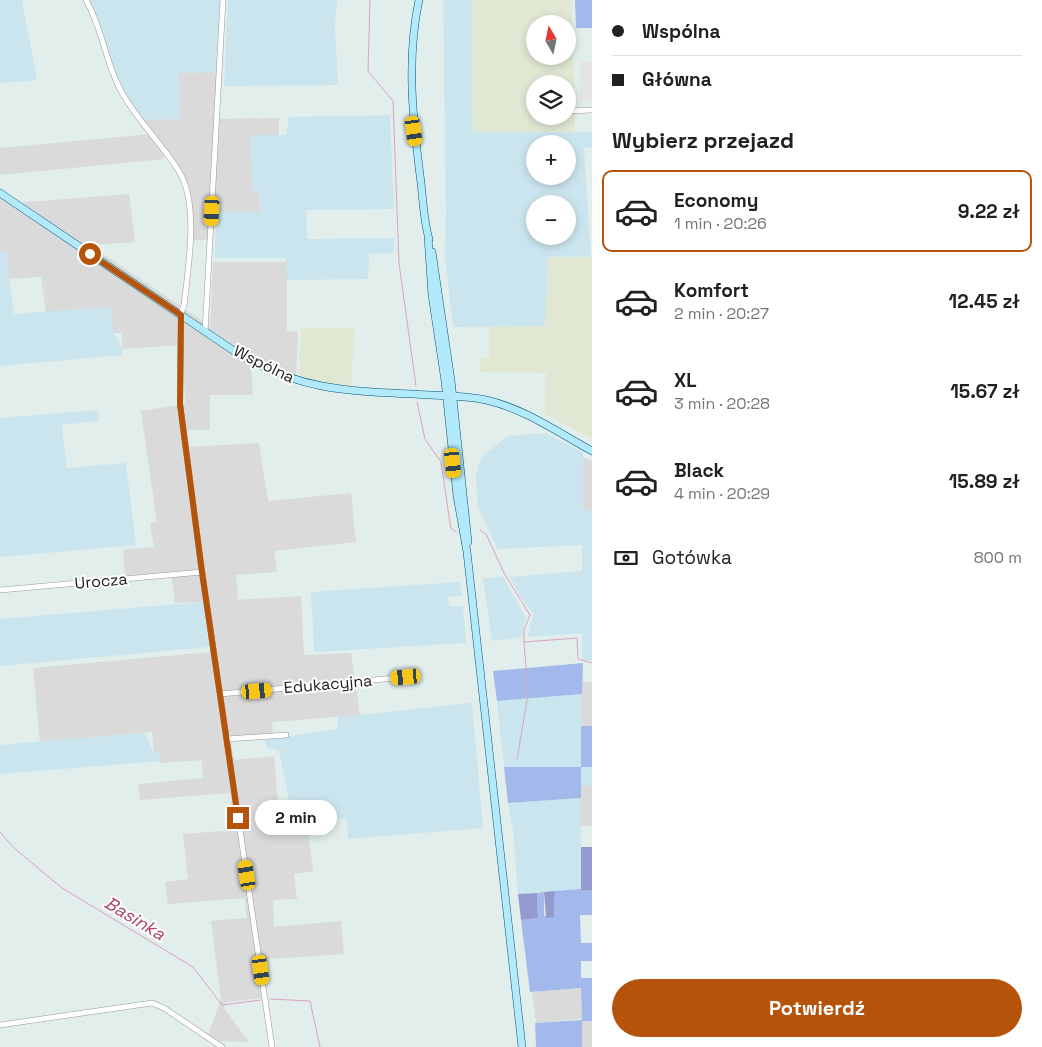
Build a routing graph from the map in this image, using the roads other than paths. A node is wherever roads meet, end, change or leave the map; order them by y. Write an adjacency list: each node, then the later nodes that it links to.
1 (86, 0): 7 (street)
2 (223, 0): 8 (street)
3 (419, 0): 9 (main road)
4 (592, 110): 5 (street)
5 (576, 111)
6 (0, 194): 7 (main road, Wspólna)
7 (181, 315): 8 (main road, Wspólna); 11 (street)
8 (205, 332): 9 (main road, Wspólna)
9 (449, 396): 10 (main road, Wspólna); 20 (main road)
10 (592, 451)
11 (202, 572): 12 (street, Urocza); 14 (street)
12 (0, 590)
13 (406, 677): 14 (street, Edukacyjna)
14 (220, 694): 16 (street)
15 (286, 735): 16 (street)
16 (227, 739): 19 (street)
17 (0, 1025): 18 (street)
18 (222, 1047)
19 (272, 1047)
20 (522, 1047)

